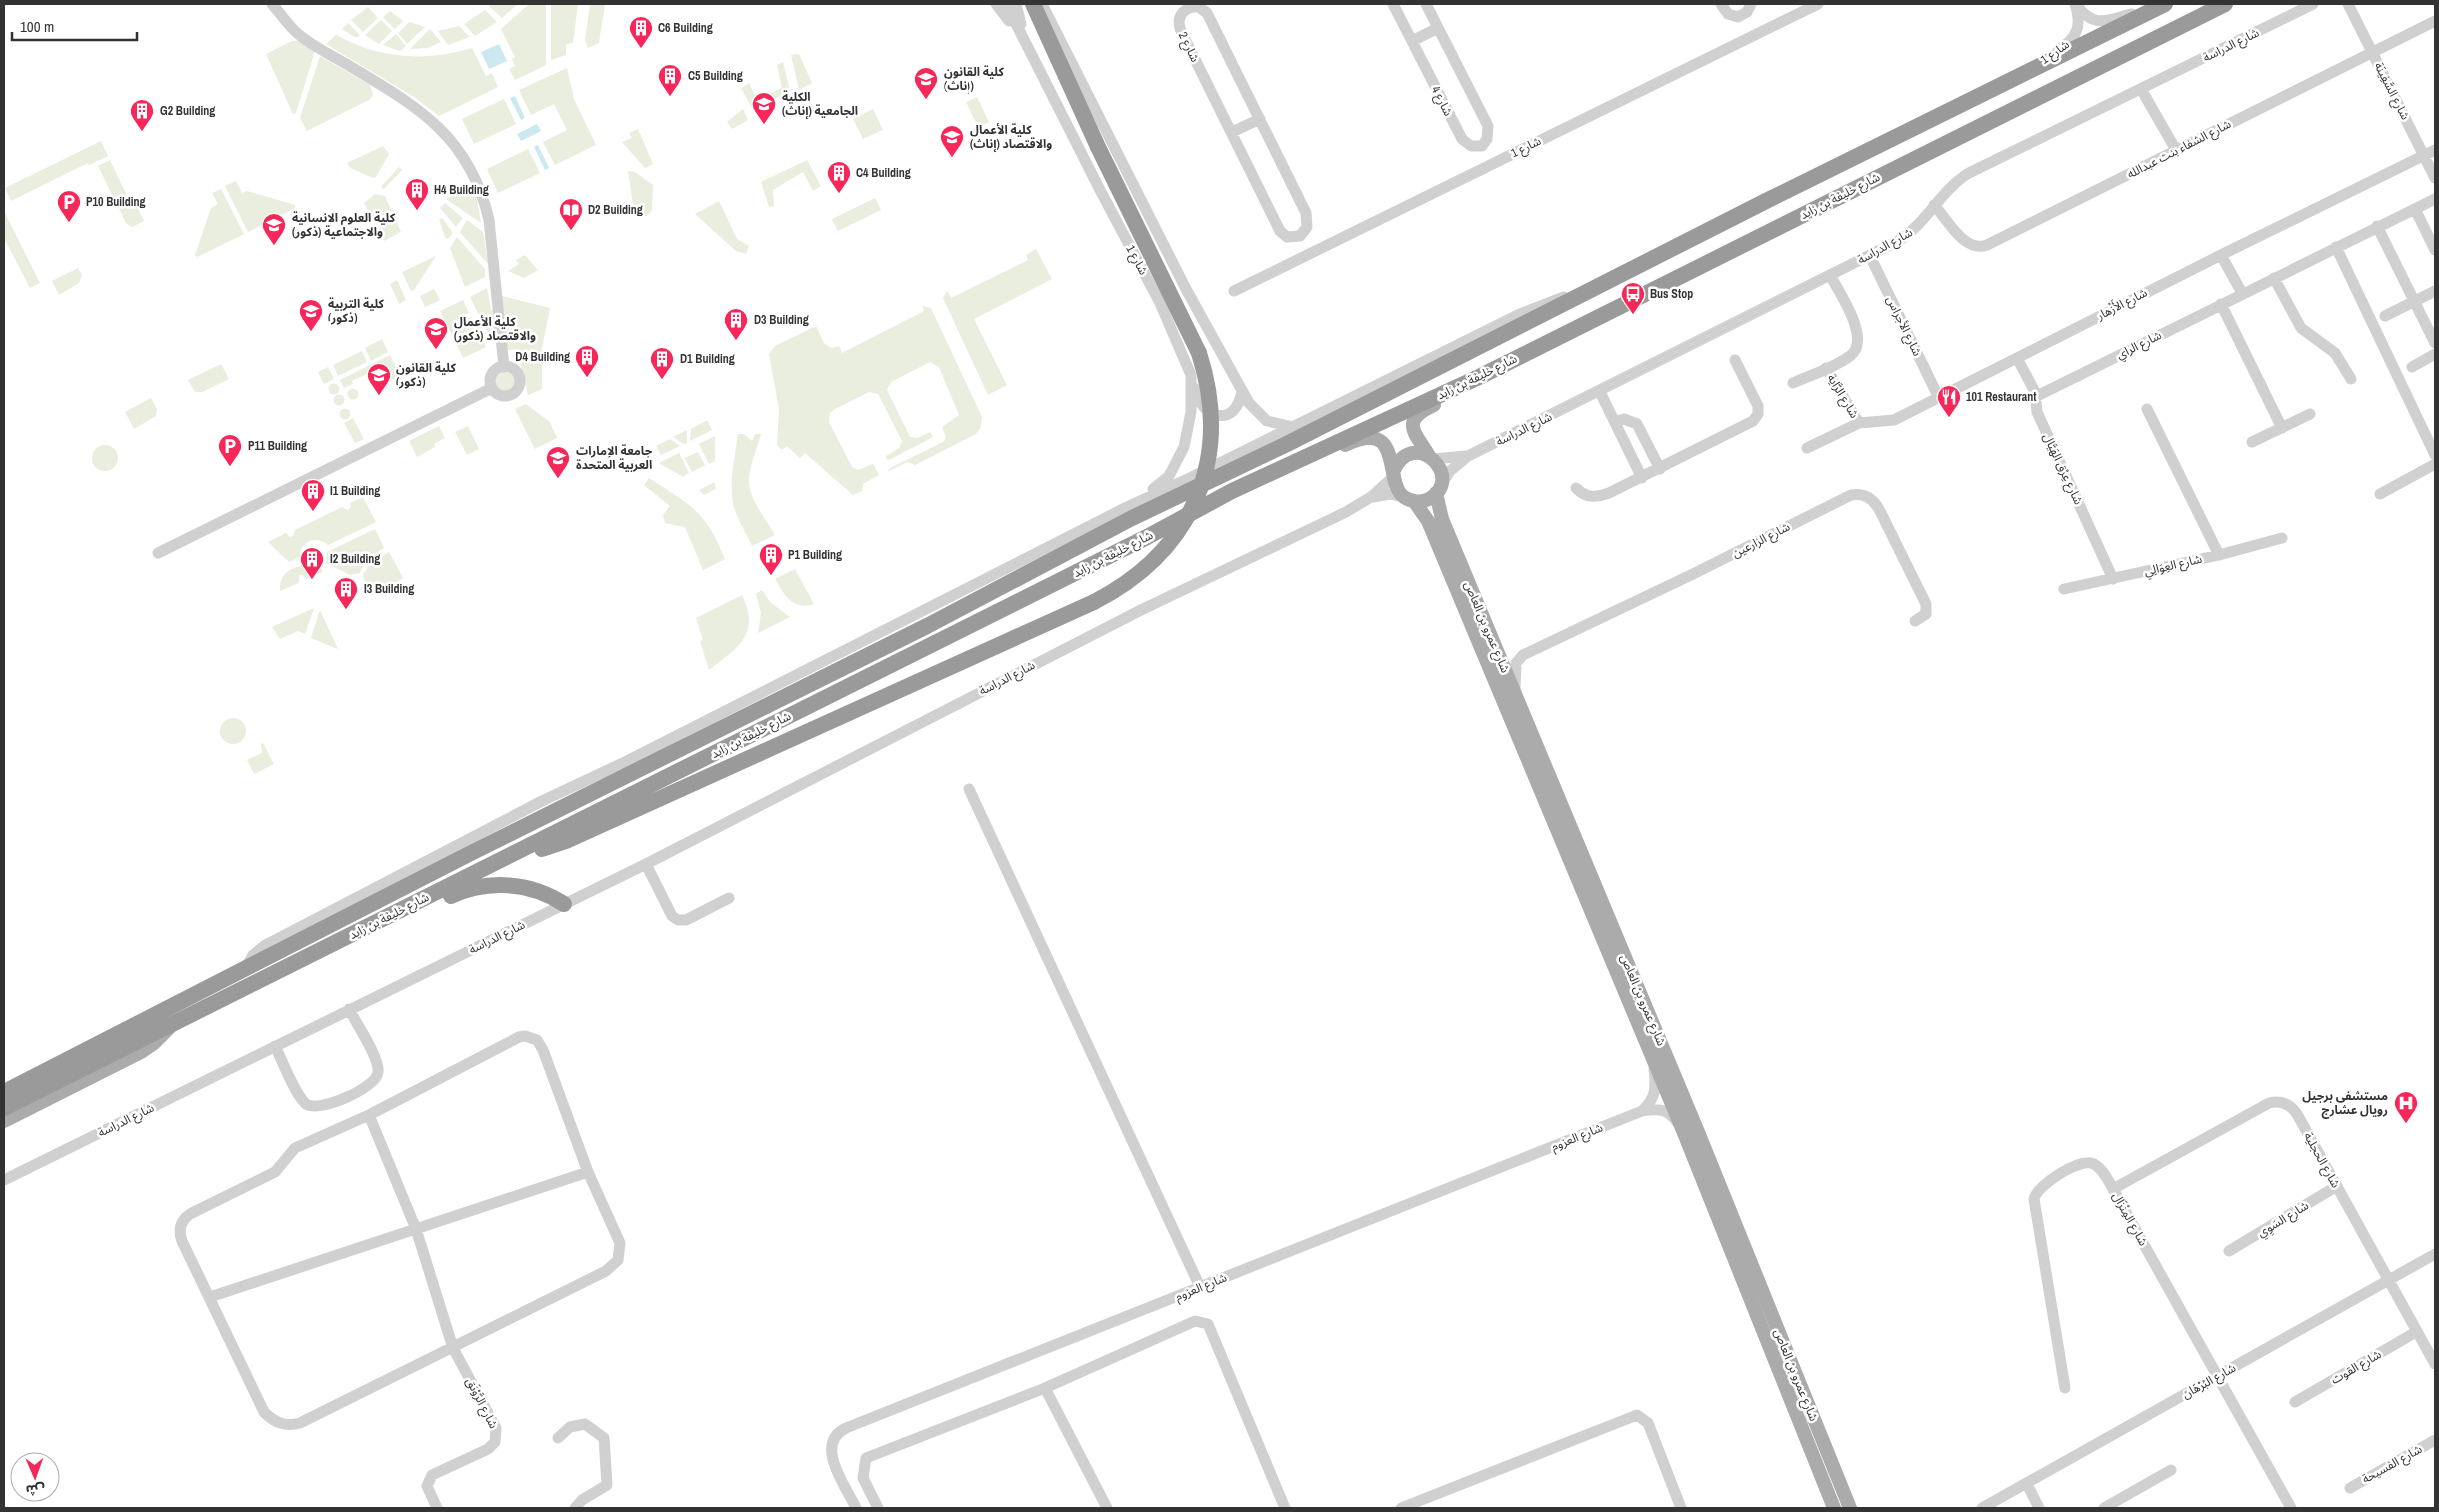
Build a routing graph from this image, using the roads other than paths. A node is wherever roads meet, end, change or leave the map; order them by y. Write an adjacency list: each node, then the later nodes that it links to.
1 (272, 4): 58 (street)
2 (996, 4): 22 (street)
3 (1006, 4): 22 (street, شارع 1)
4 (1016, 4): 22 (street)
5 (1033, 4): 102 (highway, bridge)
6 (1042, 4): 66 (street)
7 (1393, 4): 23 (street, شارع 4)
8 (1426, 4): 20 (street)
9 (1721, 4): 18 (street)
10 (1751, 4): 18 (street)
11 (1818, 4): 21 (street, شارع 1)
12 (2076, 4): 17 (street, شارع 1); 25 (street, شارع 1)
13 (2165, 4): 17 (highway, شارع خليفة بن زايد)
14 (2225, 4): 62 (highway, شارع خليفة بن زايد)
15 (2313, 4): 26 (street, شارع الدراسة)
16 (2348, 4): 24 (street, شارع السَّفِينَة)
17 (2144, 14): 25 (highway, شارع خليفة بن زايد)
18 (1743, 15): 21 (street)
19 (2435, 22): 24 (street, شارع الشفاء بنت عبدالله)
20 (1438, 28): 23 (street); 29 (street)
21 (1753, 36): 33 (street, شارع 1)
22 (1023, 38): 61 (street, شارع 1)
23 (1412, 41): 29 (street, شارع 4)
24 (2373, 53): 30 (street, شارع الشفاء بنت عبدالله); 32 (street, شارع السَّفِينَة)
25 (2032, 69): 50 (highway, شارع خليفة بن زايد)
26 (2141, 89): 30 (street); 36 (street, شارع الدراسة)
27 (1260, 119): 28 (street); 28 (street, شارع 2); 39 (street, شارع 2)
28 (1232, 132): 39 (street, شارع 2)
29 (1482, 146): 33 (street)
30 (2176, 150): 36 (street, شارع الشفاء بنت عبدالله)
31 (2435, 150): 32 (street, شارع الأَزْهار)
32 (2424, 156): 34 (street, شارع السَّفِينَة); 43 (street, شارع الأَزْهار)
33 (1491, 164): 42 (street, شارع 1)
34 (2435, 178)
35 (2435, 199): 37 (street, شارع الراي)
36 (1934, 205): 44 (street, شارع الدراسة)
37 (2415, 209): 38 (street, شارع الراي); 41 (street)
38 (2378, 226): 40 (street, شارع الراي); 51 (street)
39 (1300, 236): 42 (street)
40 (2336, 247): 46 (street, شارع الراي); 78 (street)
41 (2435, 250)
42 (1309, 254): 47 (street, شارع 1)
43 (2221, 255): 49 (street); 56 (street, شارع الأَزْهار)
44 (1870, 256): 45 (street, شارع الدراسة); 68 (street, شارع الأجراس)
45 (1830, 275): 60 (street, شارع الرَّاية); 67 (street, شارع الدراسة)
46 (2274, 278): 49 (street, شارع الراي); 63 (street)
47 (1234, 291)
48 (2435, 291): 51 (street)
49 (2242, 293): 52 (street, شارع الراي)
50 (1586, 294): 74 (street); 107 (highway, شارع خليفة بن زايد)
51 (2414, 301): 53 (street); 54 (street)
52 (2221, 304): 69 (street, شارع الراي); 75 (street)
53 (2385, 316)
54 (2435, 343)
55 (2435, 354): 59 (street)
56 (2017, 358): 68 (street, شارع الأَزْهار); 69 (street, شارع عِرْق الهَيَّال)
57 (1734, 360): 83 (street)
58 (504, 367): 65 (street); 65 (street)
59 (2412, 367)
60 (1826, 368): 64 (street, شارع الرَّاية); 73 (street, شارع الرَّاية)
61 (1190, 375): 66 (street); 91 (street, شارع 1)
62 (1479, 377): 80 (main road); 81 (highway, شارع خليفة بن زايد)
63 (2351, 379)
64 (1793, 383)
65 (492, 388): 93 (street)
66 (1242, 391): 74 (street)
67 (1600, 392): 72 (street); 79 (street, شارع الدراسة)
68 (1938, 396): 73 (street, شارع الأَزْهار)
69 (2035, 396): 95 (street, شارع عِرْق الهَيَّال)
70 (2148, 409): 94 (street)
71 (2310, 414): 75 (street)
72 (1615, 422): 83 (street); 85 (street)
73 (1860, 423): 77 (street, شارع الأَزْهار)
74 (1293, 427): 91 (street)
75 (2282, 428): 76 (street)
76 (2252, 442)
77 (1807, 448)
78 (2435, 455)
79 (1468, 456): 80 (street, شارع الدراسة); 87 (street, شارع الدراسة)
80 (1431, 457): 84 (main road); 87 (main road)
81 (1296, 462): 84 (main road); 102 (highway, شارع خليفة بن زايد)
82 (2435, 464): 88 (street)
83 (1660, 469): 85 (street)
84 (1393, 473): 89 (street); 90 (main road)
85 (1642, 478): 86 (street)
86 (1576, 488)
87 (1439, 489): 90 (main road); 98 (main road, شارع عمرو بن العاص)
88 (2380, 494)
89 (1371, 497): 90 (street); 103 (street, شارع الدراسة)
90 (1408, 499): 111 (main road, شارع عمرو بن العاص)
91 (1125, 508): 107 (street)
92 (2282, 538): 94 (street, شارع العِوَالِي)
93 (158, 553)
94 (2219, 555): 95 (street, شارع العِوَالِي)
95 (2113, 579): 96 (street, شارع العِوَالِي)
96 (2064, 589)
97 (1915, 621): 99 (street, شارع الزارعين)
98 (1496, 651): 99 (street); 100 (main road, شارع عمرو بن العاص)
99 (1523, 655): 100 (street)
100 (1515, 694): 149 (main road, شارع عمرو بن العاص)
101 (970, 789): 126 (street)
102 (528, 848): 106 (highway, شارع خليفة بن زايد)
103 (646, 864): 104 (street); 105 (street, شارع الدراسة)
104 (729, 898)
105 (564, 904): 106 (highway); 108 (street, شارع الدراسة)
106 (387, 917): 109 (highway, شارع خليفة بن زايد)
107 (246, 967): 112 (highway, شارع خليفة بن زايد)
108 (349, 1010): 110 (street, شارع الدراسة); 110 (street)
109 (170, 1027): 113 (highway, شارع خليفة بن زايد); 116 (main road)
110 (275, 1046): 119 (street, شارع الدراسة)
111 (1654, 1064): 114 (street); 117 (main road, شارع عمرو بن العاص)
112 (7, 1088)
113 (4, 1108)
114 (1642, 1111): 117 (street, شارع العزوم); 126 (street, شارع العزوم)
115 (369, 1115): 118 (street); 122 (street, شارع الرَّوْنَق); 127 (street)
116 (4, 1121)
117 (1684, 1133): 148 (main road, شارع عمرو بن العاص)
118 (588, 1172): 122 (street); 129 (street)
119 (4, 1180)
120 (2337, 1186): 121 (street, شارع الحجلية); 123 (street, شارع السَوِي); 125 (street, شارع الحجلية)
121 (2113, 1189): 131 (street, شارع المِنْزَال); 133 (street, شارع المِنْزَال)
122 (416, 1229): 127 (street); 129 (street, شارع الرَّوْنَق)
123 (2229, 1251)
124 (2435, 1254): 125 (street, شارع البُرْهَان)
125 (2389, 1281): 128 (street, شارع الحجلية); 131 (street, شارع البُرْهَان)
126 (1200, 1287): 142 (street, شارع العزوم)
127 (210, 1297): 129 (street)
128 (2416, 1332): 130 (street, شارع الحجلية); 134 (street, شارع القوت)
129 (453, 1348): 140 (street, شارع الرَّوْنَق)
130 (2435, 1364)
131 (2217, 1376): 138 (street, شارع البُرْهَان); 153 (street, شارع المِنْزَال)
132 (1045, 1388): 143 (street); 144 (street); 145 (street)
133 (2065, 1388)
134 (2295, 1402)
135 (558, 1438): 141 (street)
136 (2435, 1440): 139 (street, شارع الفسيحة)
137 (2171, 1470): 152 (street)
138 (2027, 1484): 150 (street, شارع البُرْهَان); 151 (street)
139 (2350, 1488)
140 (437, 1508)
141 (575, 1508)
142 (856, 1508)
143 (878, 1508)
144 (1107, 1508)
145 (1285, 1508)
146 (1401, 1508): 147 (street)
147 (1681, 1508)
148 (1834, 1508)
149 (1850, 1508)
150 (1982, 1508)
151 (2039, 1508)
152 (2104, 1508)
153 (2292, 1508)

